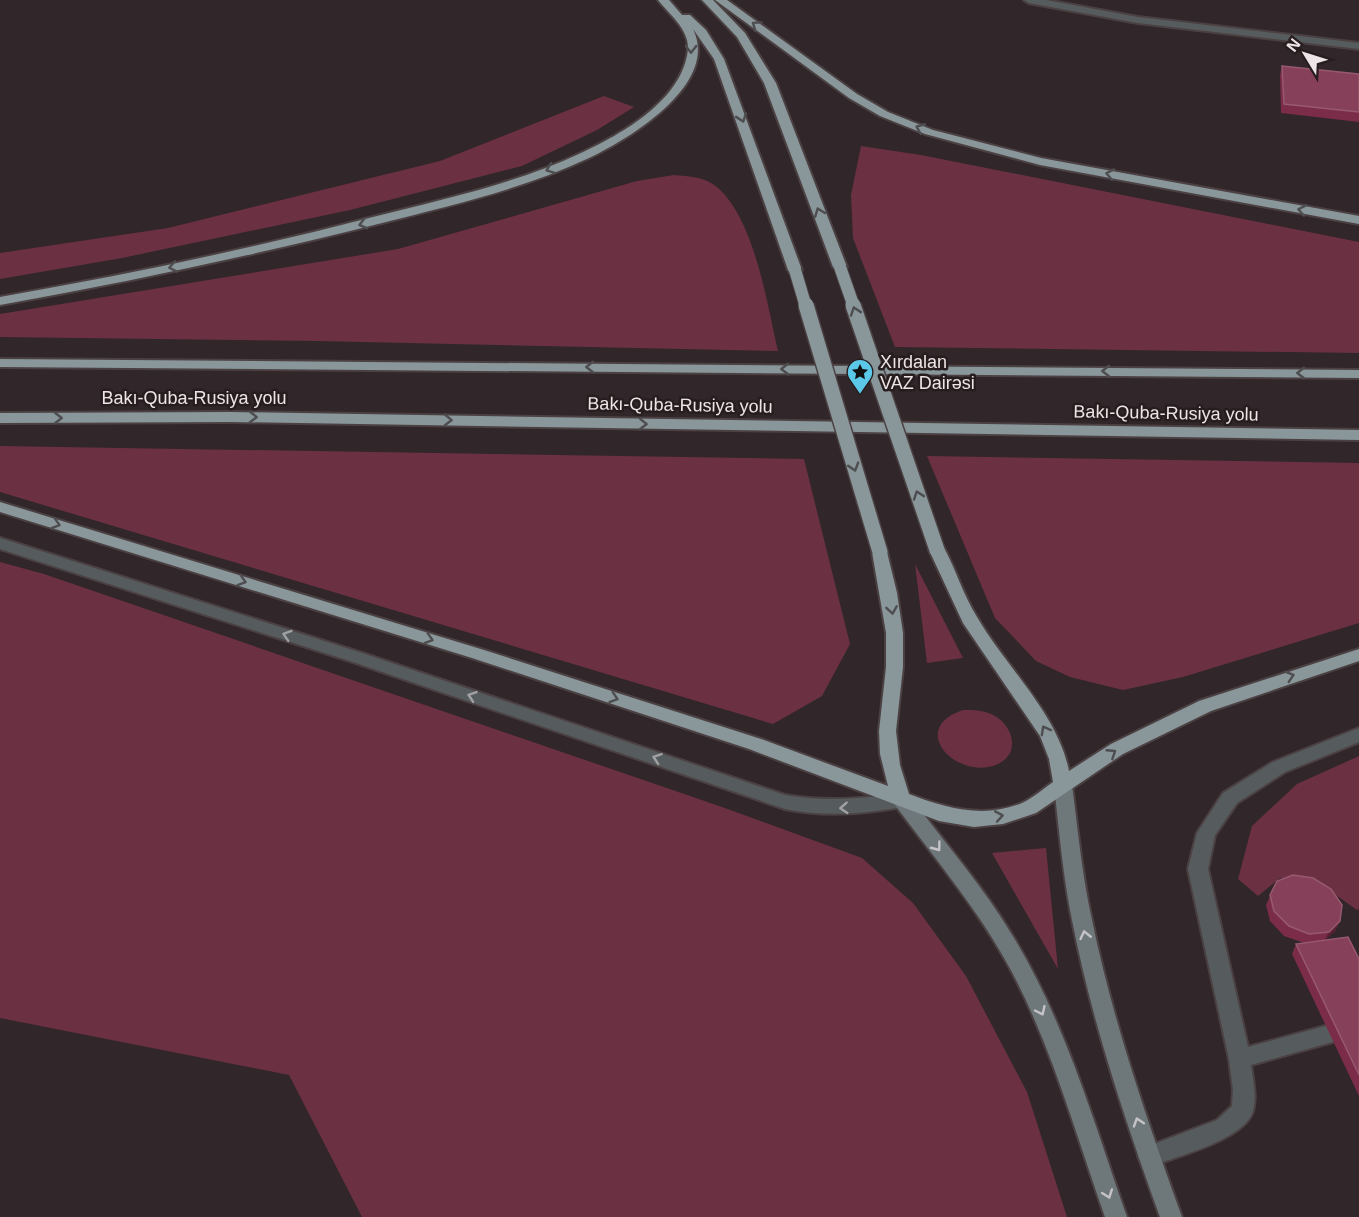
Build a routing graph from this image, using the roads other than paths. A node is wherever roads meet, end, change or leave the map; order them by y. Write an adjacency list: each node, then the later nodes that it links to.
1 (665, 0): 7 (highway, one-way to 7); 17 (highway, one-way to 17, bridge)
2 (707, 0): 16 (highway, one-way to 2, bridge)
3 (720, 0): 6 (highway, one-way to 3)
4 (1029, 0): 5 (lane)
5 (1359, 46)
6 (1359, 220)
7 (0, 301)
8 (0, 363): 9 (highway, Bakı-Quba-Rusiya yolu, one-way to 8)
9 (1359, 374)
10 (0, 418): 11 (highway, Bakı-Quba-Rusiya yolu, one-way to 11)
11 (1359, 435)
12 (0, 507): 17 (highway, one-way to 17)
13 (0, 543): 17 (lane, one-way to 13)
14 (1359, 655): 16 (highway, one-way to 14)
15 (1359, 735): 19 (lane)
16 (1063, 786): 17 (highway, one-way to 16); 20 (main road, one-way to 16)
17 (902, 800): 21 (main road, one-way to 21)
18 (1329, 1034): 19 (lane)
19 (1240, 1059): 20 (lane)
20 (1149, 1155): 22 (main road)
21 (1116, 1217)
22 (1171, 1217)

